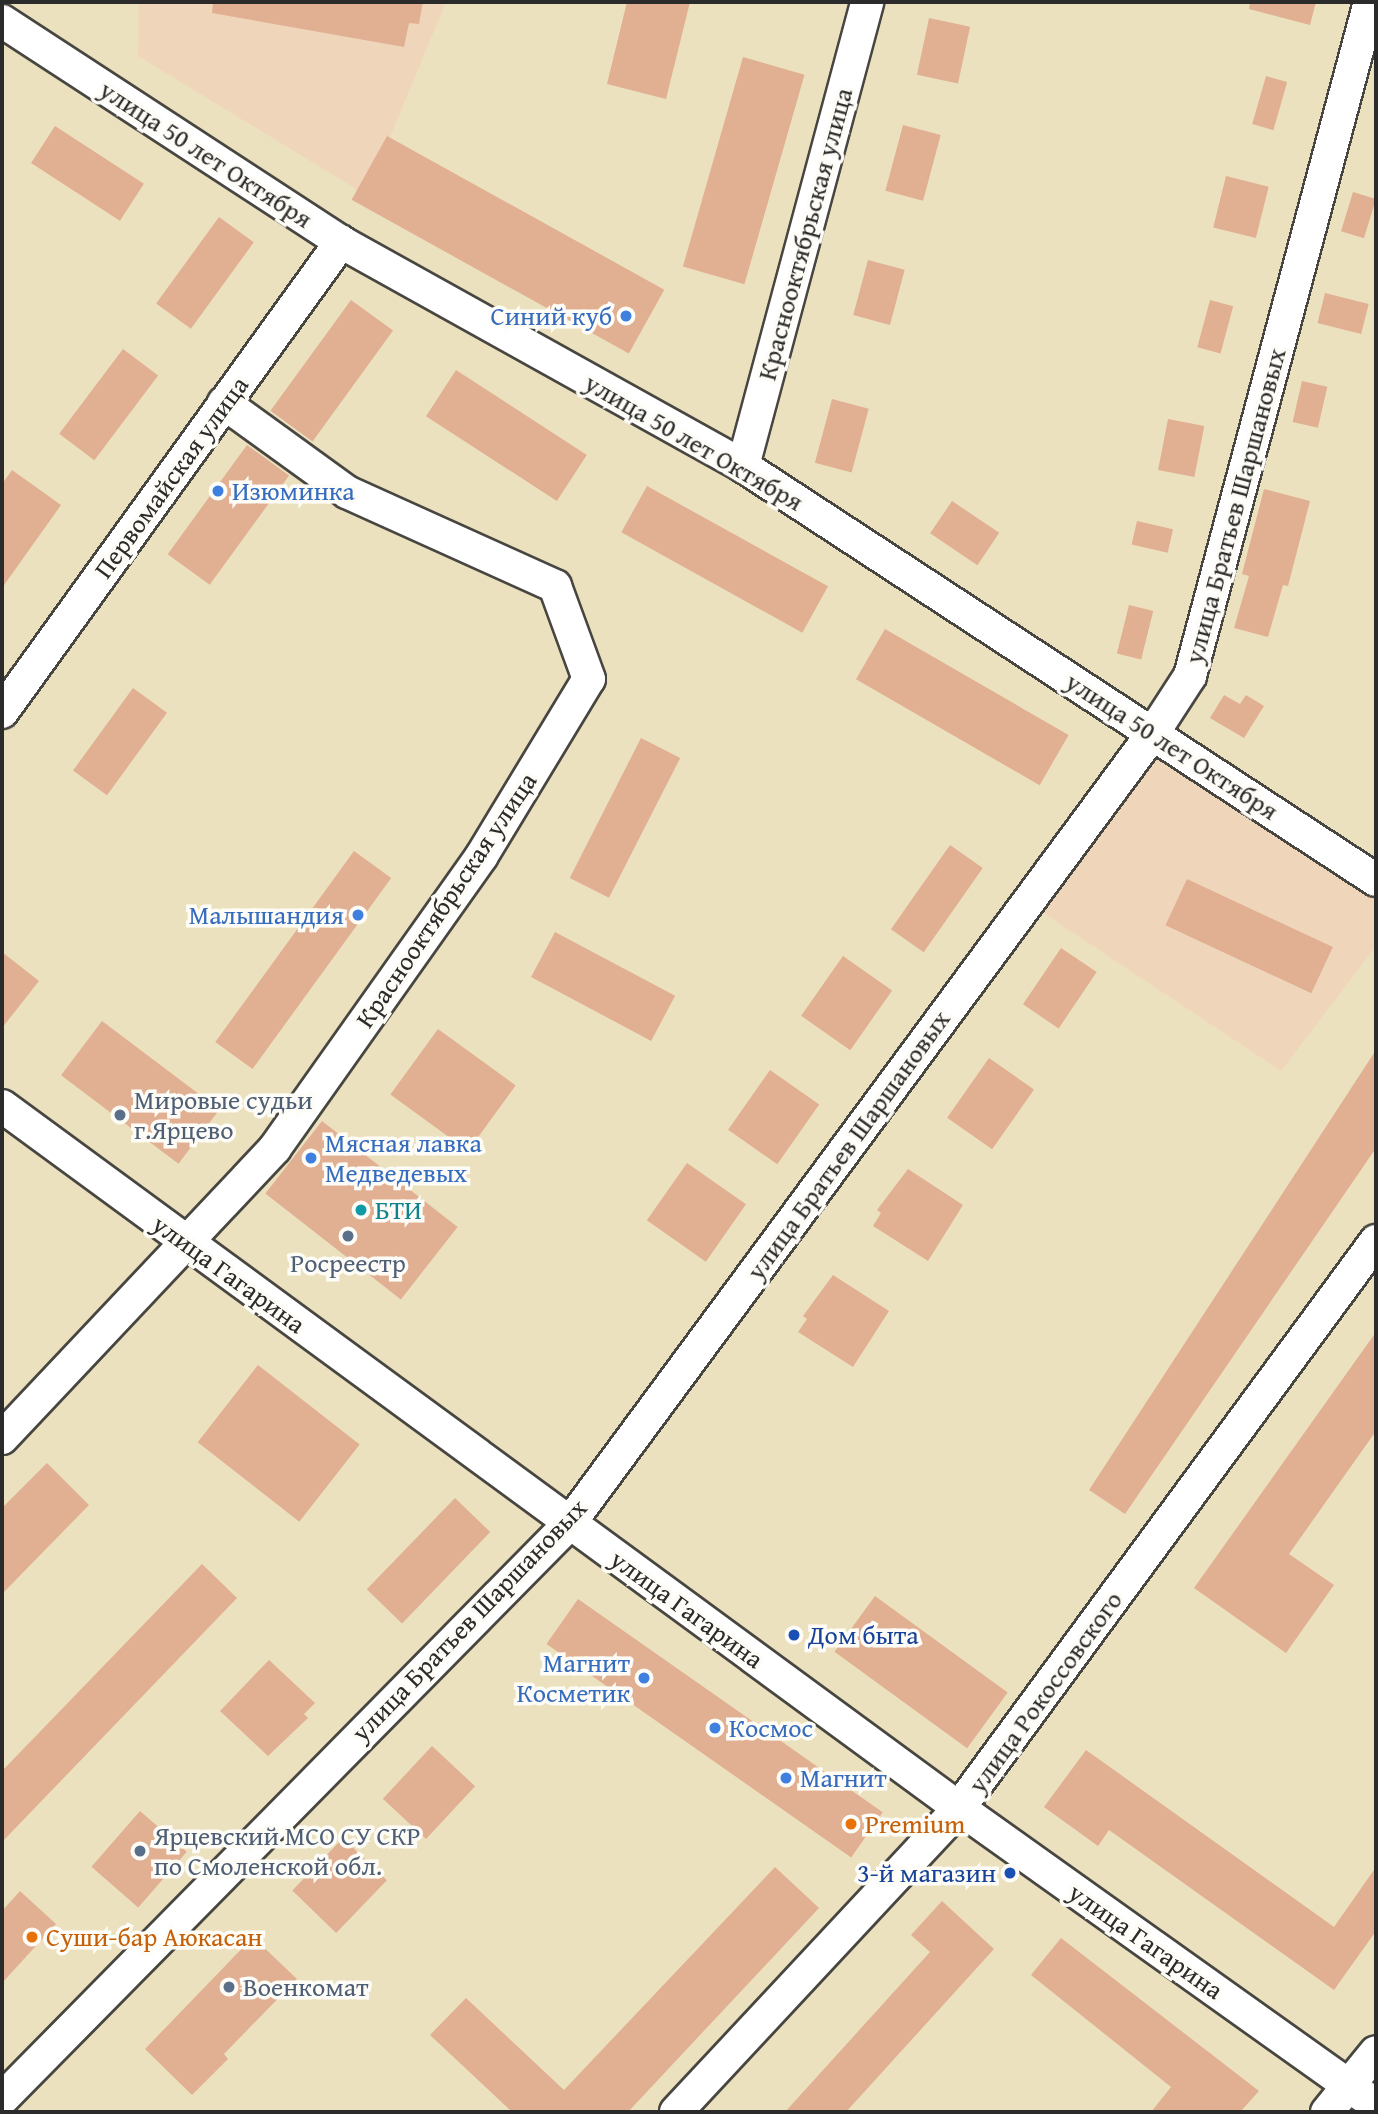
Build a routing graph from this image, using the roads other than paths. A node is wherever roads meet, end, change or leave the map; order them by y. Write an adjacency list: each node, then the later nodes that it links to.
1 (867, 2): 6 (street, Краснооктябрьская улица)
2 (1370, 2): 8 (street, улица Братьев Шаршановых)
3 (2, 21): 4 (street, улица 50 лет Октября)
4 (341, 242): 5 (street, Первомайская улица); 6 (street, улица 50 лет Октября)
5 (224, 403): 7 (street, Первомайская улица); 12 (street, Краснооктябрьская улица)
6 (743, 466): 8 (street, улица 50 лет Октября)
7 (2, 712)
8 (1153, 733): 9 (street, улица 50 лет Октября); 14 (street, улица Братьев Шаршановых)
9 (1376, 880)
10 (2, 1106): 12 (street, улица Гагарина)
11 (1376, 1241): 15 (street, улица Рокоссовского)
12 (186, 1243): 13 (street, Краснооктябрьская улица); 14 (street, улица Гагарина)
13 (2, 1438)
14 (569, 1524): 15 (street, улица Гагарина); 18 (street, улица Братьев Шаршановых)
15 (959, 1808): 17 (street, улица Гагарина); 20 (street, улица Рокоссовского)
16 (1376, 2052): 17 (street)
17 (1350, 2086): 19 (street, улица Гагарина); 21 (street)
18 (2, 2099)
19 (1376, 2105)
20 (676, 2112)
21 (1327, 2112)

